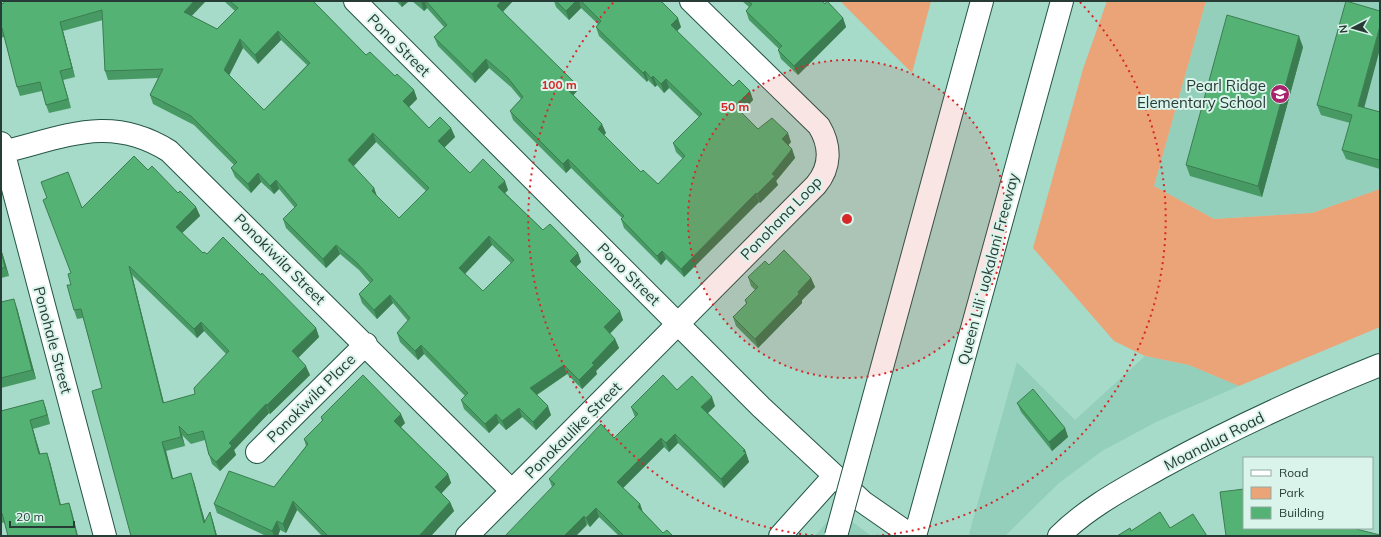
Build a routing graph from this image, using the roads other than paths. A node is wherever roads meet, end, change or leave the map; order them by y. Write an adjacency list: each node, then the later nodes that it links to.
1 (355, 1): 6 (main road, Pono Street)
2 (691, 1): 6 (main road, Ponohana Loop)
3 (982, 1): 15 (main road, bridge)
4 (1062, 1): 16 (main road, Queen Liliʻuokalani Freeway)
5 (2, 148): 7 (main road, Ponokiwila Street); 12 (main road, Ponohale Street)
6 (678, 324): 10 (main road, Pono Street); 11 (main road, Ponokaulike Street)
7 (366, 344): 9 (main road, Ponokiwila Place); 11 (main road, Ponokiwila Street)
8 (1380, 365): 17 (main road, Moanalua Road)
9 (257, 452)
10 (834, 476): 14 (main road); 16 (main road, Pono Street)
11 (512, 491): 13 (main road, Ponokaulike Street)
12 (106, 536)
13 (467, 536)
14 (780, 536)
15 (836, 536)
16 (913, 536)
17 (1059, 536)

